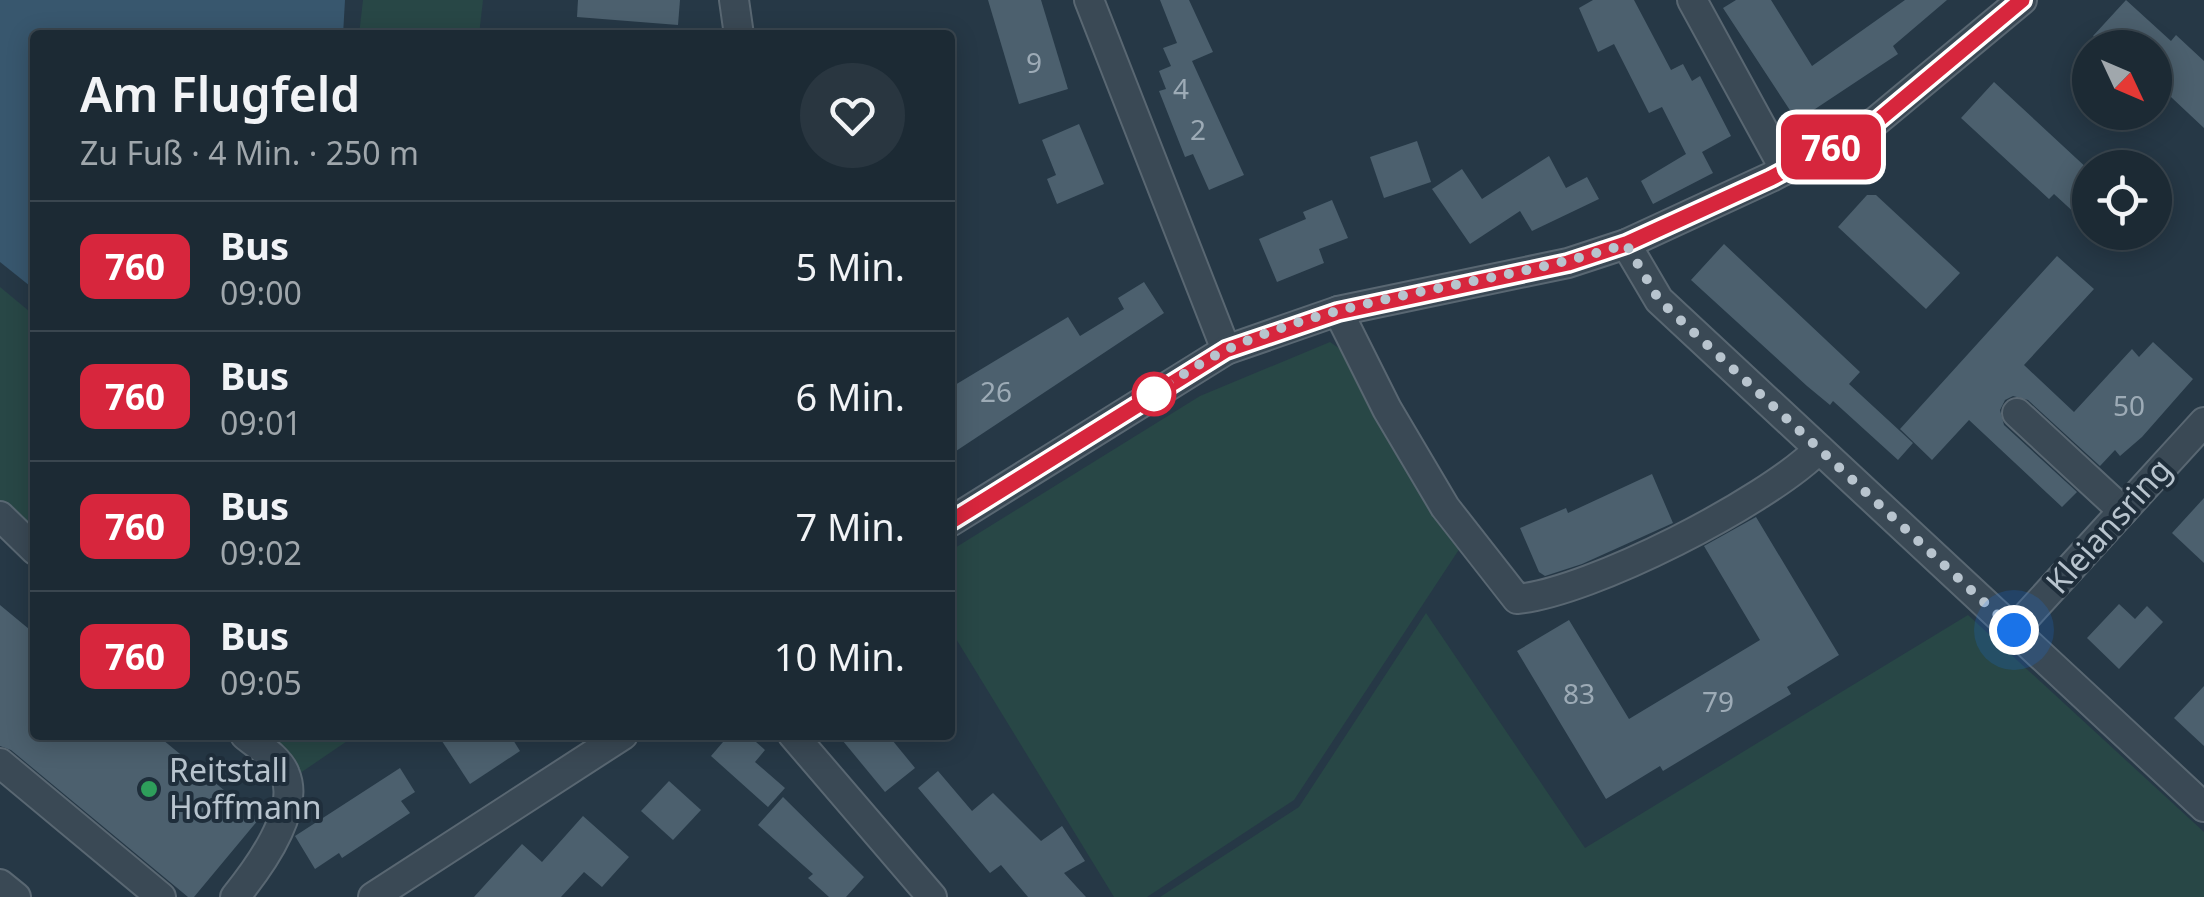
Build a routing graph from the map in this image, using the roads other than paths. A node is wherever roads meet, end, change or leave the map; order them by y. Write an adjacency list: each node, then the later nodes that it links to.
1 (734, 0): 5 (street)
2 (1089, 0): 9 (street)
3 (1692, 0): 6 (street)
4 (2022, 0): 6 (street)
5 (738, 30)
6 (1785, 170): 7 (street)
7 (1626, 244): 8 (street); 12 (street)
8 (1338, 312): 9 (street); 12 (street)
9 (1226, 350): 15 (street)
10 (2016, 413): 13 (street)
11 (2204, 422): 13 (street, Kleiansring)
12 (1819, 449): 17 (street)
13 (2123, 510): 17 (street, Kleiansring)
14 (0, 516): 16 (street)
15 (955, 519)
16 (30, 545)
17 (2014, 630): 22 (street)
18 (251, 740): 26 (street)
19 (616, 740): 27 (street)
20 (797, 740): 28 (street)
21 (0, 764): 25 (street)
22 (2204, 806)
23 (0, 884): 24 (street)
24 (16, 897)
25 (161, 897)
26 (235, 897)
27 (373, 897)
28 (932, 897)

